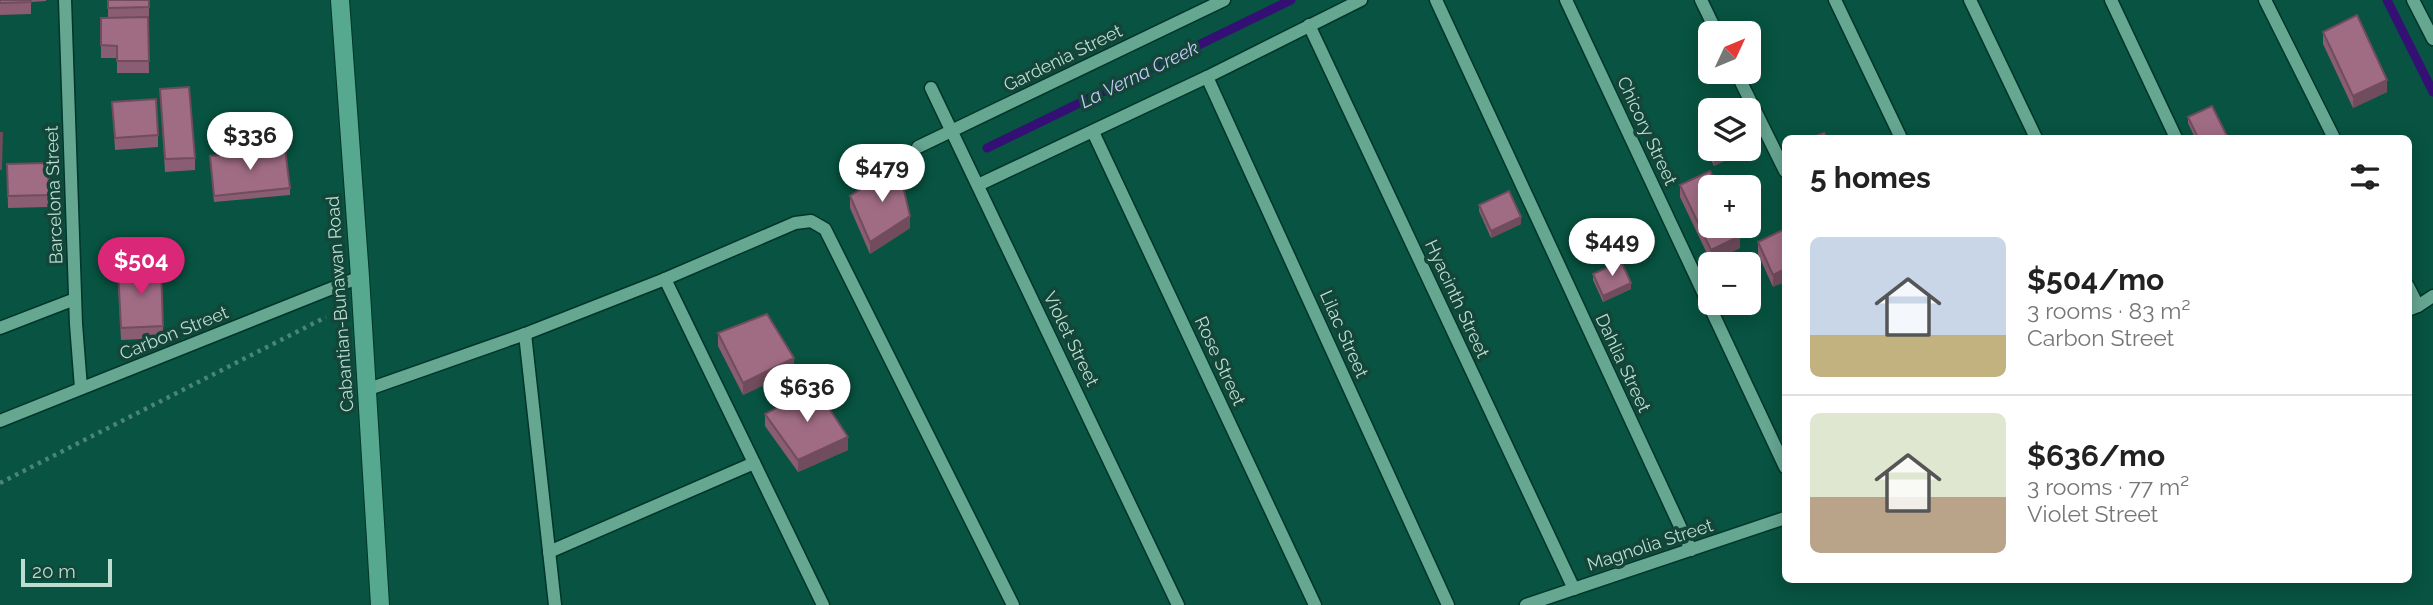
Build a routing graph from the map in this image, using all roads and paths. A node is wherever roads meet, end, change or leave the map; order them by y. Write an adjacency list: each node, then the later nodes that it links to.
1 (65, 0): 31 (street, Barcelona Street)
2 (340, 0): 28 (main road, Cabantian-Bunawan Road)
3 (1224, 0): 19 (street, Gardenia Street)
4 (1360, 0): 14 (street)
5 (1436, 0): 43 (street, Dahlia Street)
6 (1566, 0): 39 (street, Chicory Street)
7 (1700, 0): 13 (street)
8 (1835, 0): 21 (street)
9 (1970, 0): 22 (street)
10 (2111, 0): 23 (street)
11 (2264, 0): 24 (street)
12 (2413, 0): 15 (street)
13 (1711, 21)
14 (1309, 25): 16 (street); 45 (street, Hyacinth Street)
15 (2433, 39)
16 (1208, 77): 20 (street); 52 (street, Lilac Street)
17 (1742, 84): 26 (street)
18 (932, 88): 19 (street, Violet Street)
19 (952, 131): 25 (street, Gardenia Street); 27 (street, Violet Street)
20 (1093, 132): 27 (street); 51 (street, Rose Street)
21 (1900, 135)
22 (2035, 135)
23 (2175, 135)
24 (2332, 135)
25 (918, 147)
26 (1782, 165)
27 (978, 185): 50 (street, Violet Street)
28 (360, 277): 32 (main road, Cabantian-Bunawan Road); 36 (street, Carbon Street)
29 (665, 279): 35 (street); 40 (street); 49 (street)
30 (2433, 296): 33 (street)
31 (75, 299): 34 (street); 36 (street, Barcelona Street)
32 (361, 299): 37 (main road, Cabantian-Bunawan Road); 41 (path)
33 (2413, 308)
34 (0, 328)
35 (525, 334): 37 (street); 44 (street)
36 (81, 388): 38 (street, Carbon Street)
37 (366, 390): 46 (main road, Cabantian-Bunawan Road)
38 (0, 421)
39 (1782, 461)
40 (754, 464): 44 (street); 48 (street)
41 (0, 483)
42 (1782, 519): 43 (street, Magnolia Street)
43 (1690, 550): 45 (street, Magnolia Street)
44 (550, 552): 47 (street)
45 (1574, 589): 53 (street, Magnolia Street)
46 (380, 605)
47 (555, 605)
48 (823, 605)
49 (1013, 605)
50 (1178, 605)
51 (1315, 605)
52 (1448, 605)
53 (1526, 605)

